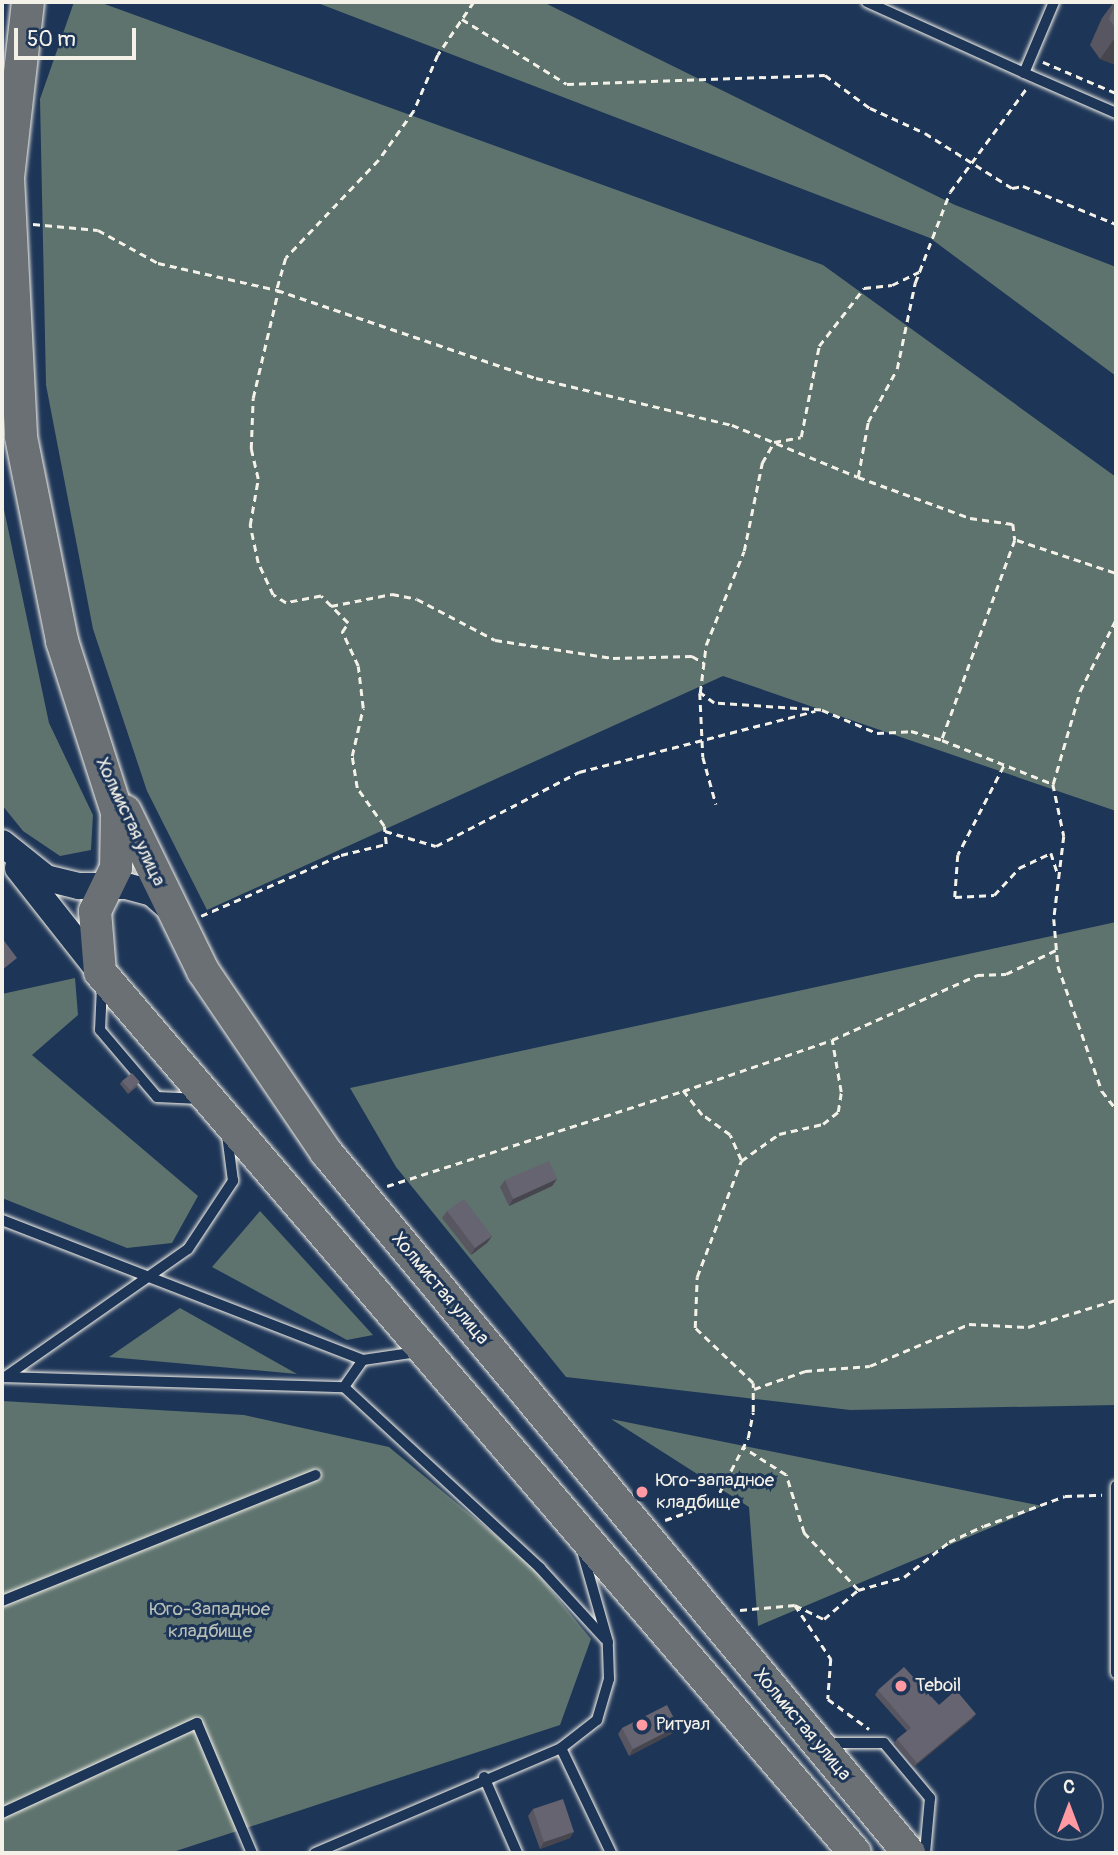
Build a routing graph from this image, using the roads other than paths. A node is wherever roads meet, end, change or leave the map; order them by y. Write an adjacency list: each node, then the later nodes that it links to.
1 (27, 2): 6 (highway)
2 (867, 2): 4 (lane)
3 (1054, 2): 4 (lane)
4 (1024, 73): 5 (lane)
5 (1116, 113)
6 (97, 750): 8 (highway, Холмистая улица); 9 (highway, Холмистая улица)
7 (2, 845): 8 (main road); 10 (main road)
8 (104, 886): 9 (main road); 10 (highway, Холмистая улица)
9 (174, 917): 20 (highway, Холмистая улица)
10 (101, 973): 11 (highway, Холмистая улица)
11 (217, 1109): 13 (lane); 14 (highway, Холмистая улица)
12 (2, 1220): 13 (lane)
13 (147, 1273): 15 (lane); 16 (lane)
14 (425, 1351): 15 (lane); 21 (highway, Холмистая улица)
15 (363, 1360): 17 (lane)
16 (4, 1377): 17 (lane)
17 (344, 1387): 24 (lane)
18 (316, 1475): 23 (lane)
19 (1114, 1487): 25 (lane)
20 (635, 1524): 22 (highway); 26 (highway, Холмистая улица)
21 (575, 1526): 22 (highway, Холмистая улица); 24 (lane)
22 (597, 1552): 34 (highway, Холмистая улица)
23 (2, 1601)
24 (608, 1642): 27 (lane)
25 (1116, 1673)
26 (817, 1743): 35 (highway, Холмистая улица); 36 (lane)
27 (561, 1748): 28 (lane); 33 (lane)
28 (484, 1777): 31 (lane); 32 (lane)
29 (2, 1813): 30 (lane)
30 (252, 1853)
31 (315, 1853)
32 (517, 1853)
33 (611, 1853)
34 (855, 1853)
35 (909, 1853)
36 (925, 1853)

